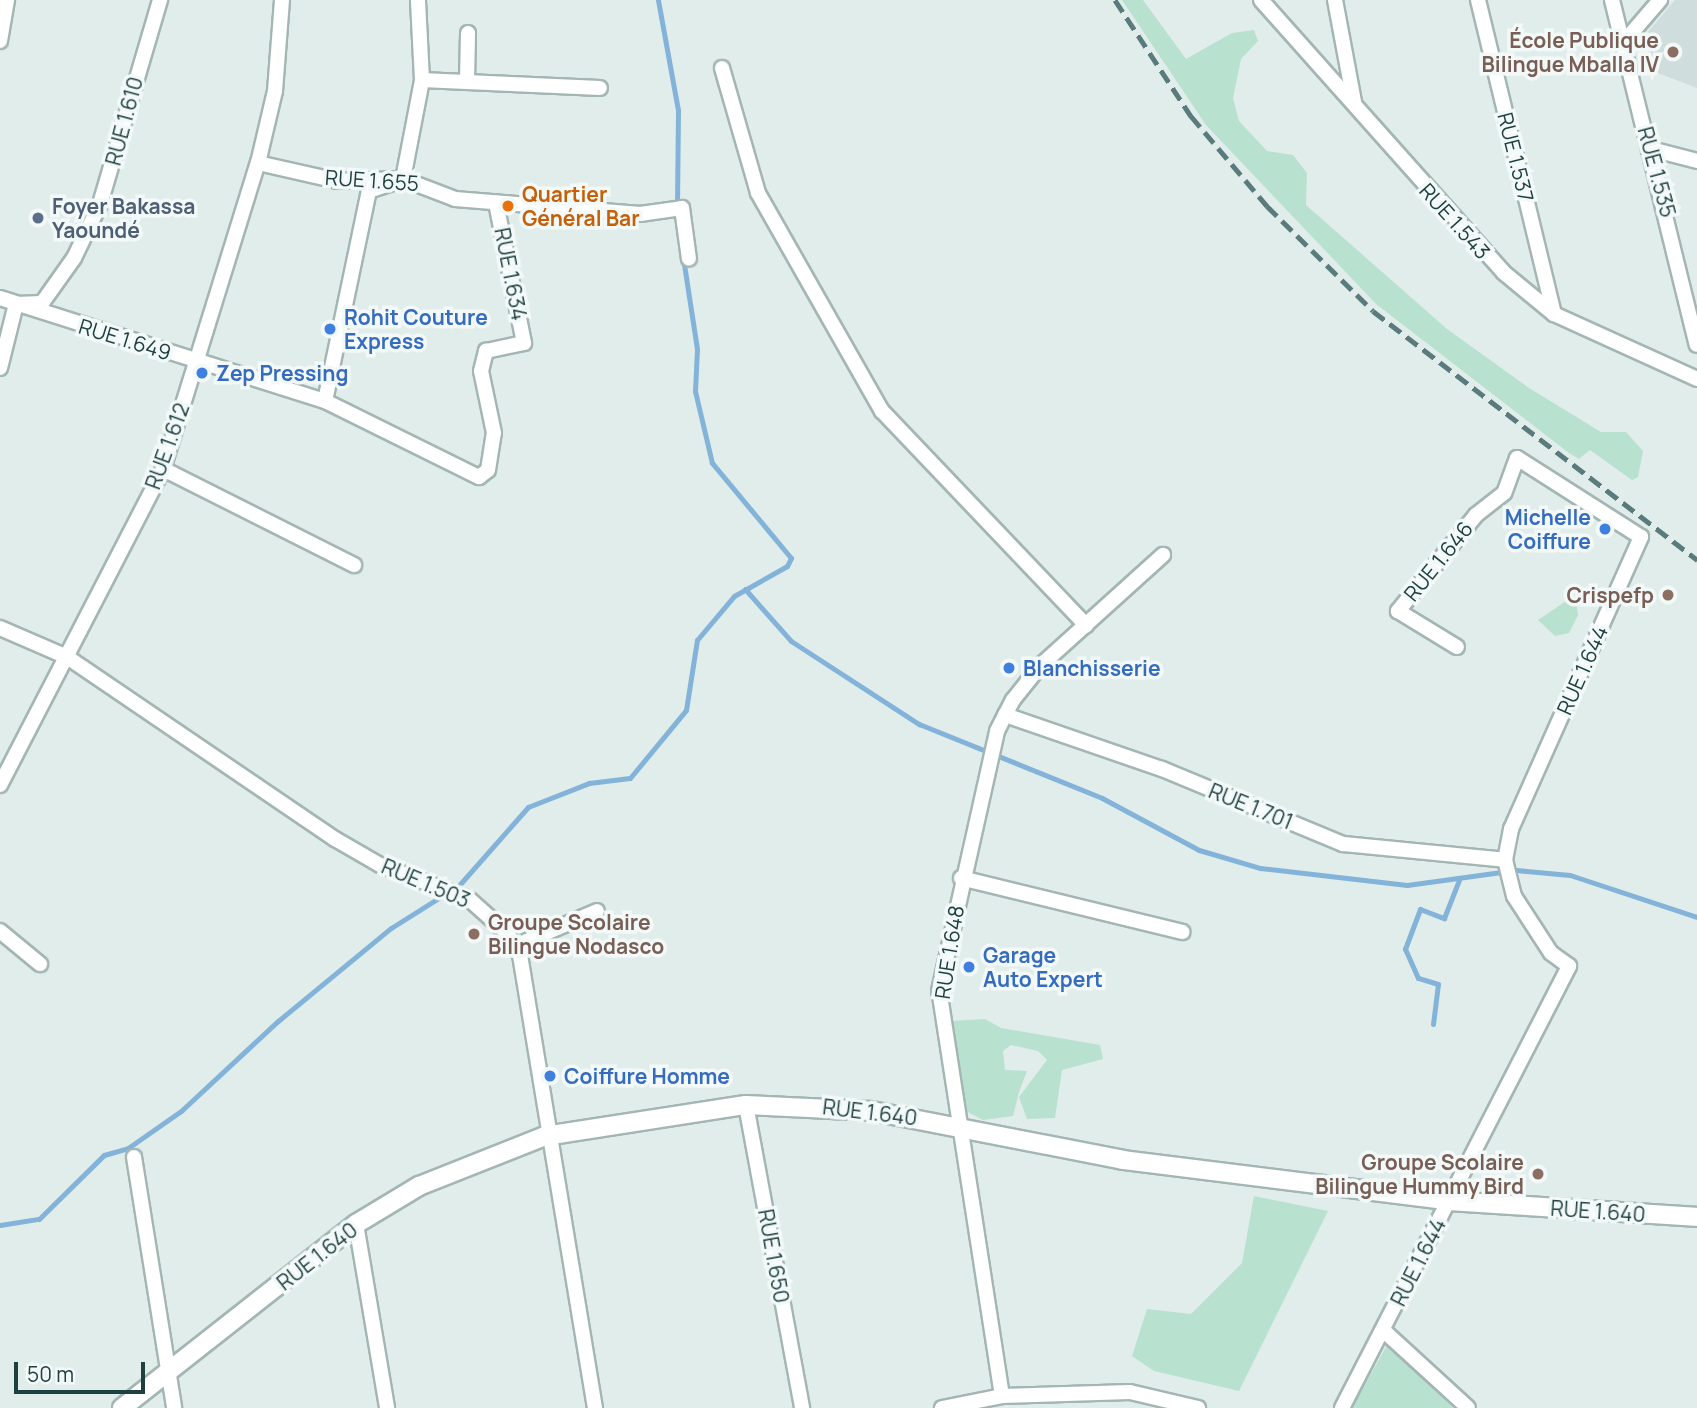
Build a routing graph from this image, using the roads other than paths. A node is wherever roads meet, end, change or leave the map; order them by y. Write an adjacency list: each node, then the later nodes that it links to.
1 (7, 0): 11 (street)
2 (160, 0): 26 (street, RUE 1.610)
3 (282, 0): 20 (street, RUE 1.612)
4 (418, 0): 14 (street)
5 (1261, 0): 17 (street, RUE 1.543)
6 (1335, 0): 17 (street)
7 (1478, 0): 27 (street, RUE 1.537)
8 (1612, 0): 12 (street, RUE 1.535)
9 (1660, 0): 12 (street)
10 (468, 33): 15 (street)
11 (0, 41)
12 (1623, 43): 18 (street, RUE 1.535)
13 (722, 68): 38 (street)
14 (422, 80): 15 (street); 21 (street)
15 (467, 80): 16 (street)
16 (600, 88)
17 (1354, 104): 27 (street, RUE 1.543)
18 (1651, 149): 19 (street); 24 (street, RUE 1.535)
19 (1697, 161)
20 (258, 163): 21 (street, RUE 1.655); 29 (street, RUE 1.612)
21 (403, 179): 22 (street, RUE 1.655); 32 (street)
22 (496, 203): 23 (street, RUE 1.655); 35 (street, RUE 1.634)
23 (689, 259)
24 (1692, 293): 28 (street, RUE 1.535)
25 (0, 298): 26 (street, RUE 1.649)
26 (16, 304): 29 (street, RUE 1.649); 30 (street)
27 (1554, 314): 31 (street, RUE 1.543)
28 (1697, 345)
29 (195, 361): 32 (street, RUE 1.649); 34 (street, RUE 1.612)
30 (0, 368)
31 (1697, 379)
32 (325, 401): 35 (street, RUE 1.649)
33 (1517, 458): 40 (street, RUE 1.646); 44 (street, RUE 1.644)
34 (163, 469): 37 (street); 41 (street, RUE 1.612)
35 (479, 477)
36 (1163, 555): 38 (street, RUE 1.648)
37 (354, 565)
38 (1086, 625): 42 (street, RUE 1.648)
39 (0, 628): 41 (street, RUE 1.503)
40 (1457, 647)
41 (67, 657): 43 (street, RUE 1.612); 49 (street, RUE 1.503)
42 (1005, 715): 44 (street, RUE 1.701); 45 (street, RUE 1.648)
43 (0, 785)
44 (1506, 867): 55 (street, RUE 1.644)
45 (961, 878): 48 (street); 52 (street, RUE 1.648)
46 (597, 911): 49 (street)
47 (0, 931): 50 (street)
48 (1182, 932)
49 (514, 946): 53 (street, RUE 1.503)
50 (40, 964)
51 (746, 1105): 52 (street, RUE 1.640); 53 (street, RUE 1.640); 65 (street, RUE 1.650)
52 (956, 1124): 55 (street, RUE 1.640); 60 (street, RUE 1.648)
53 (545, 1136): 57 (street, RUE 1.640); 64 (street, RUE 1.503)
54 (134, 1157): 59 (street)
55 (1450, 1201): 56 (street, RUE 1.640); 58 (street, RUE 1.644)
56 (1697, 1217)
57 (356, 1224): 59 (street, RUE 1.640); 63 (street)
58 (1383, 1330): 68 (street, RUE 1.644); 69 (street)
59 (167, 1372): 61 (street, RUE 1.640); 62 (street)
60 (1002, 1396): 66 (street); 67 (street)
61 (122, 1408)
62 (174, 1408)
63 (387, 1408)
64 (595, 1408)
65 (802, 1408)
66 (942, 1408)
67 (1198, 1408)
68 (1342, 1408)
69 (1468, 1408)

